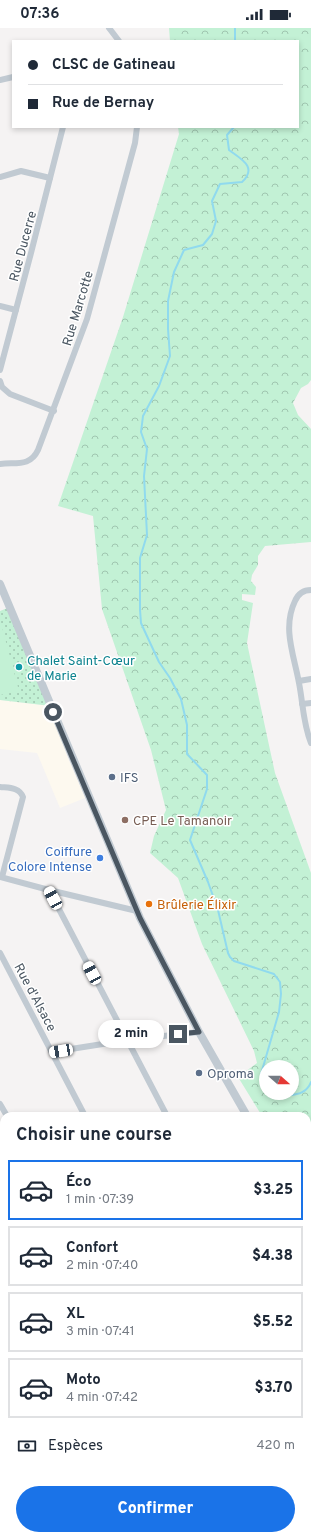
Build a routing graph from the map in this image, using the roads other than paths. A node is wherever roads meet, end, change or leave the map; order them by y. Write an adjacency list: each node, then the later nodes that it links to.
1 (109, 28): 2 (street)
2 (118, 40)
3 (12, 77): 4 (street)
4 (0, 80)
5 (63, 128): 8 (street, Rue Ducerre)
6 (138, 128): 13 (street, Rue Marcotte)
7 (0, 177): 8 (street)
8 (50, 178): 10 (street, Rue Ducerre)
9 (0, 306): 10 (street)
10 (16, 310): 11 (street, Rue Ducerre)
11 (0, 370)
12 (0, 381): 13 (street)
13 (54, 411): 14 (street, Rue Marcotte)
14 (0, 464)
15 (0, 584): 25 (street)
16 (311, 590): 18 (street)
17 (311, 679): 18 (street)
18 (299, 681): 20 (street)
19 (311, 703): 20 (street)
20 (302, 704): 21 (street)
21 (311, 743)
22 (0, 787): 23 (street)
23 (1, 877): 24 (street)
24 (49, 890): 25 (street); 29 (street)
25 (137, 911): 28 (street)
26 (0, 953): 27 (street, Rue d'Alsace)
27 (2, 964): 30 (street, Rue d'Alsace)
28 (199, 1032): 29 (street); 33 (street)
29 (128, 1040): 30 (street); 32 (street)
30 (52, 1052): 31 (street, Rue d'Alsace)
31 (83, 1112)
32 (165, 1112)
33 (245, 1112)

